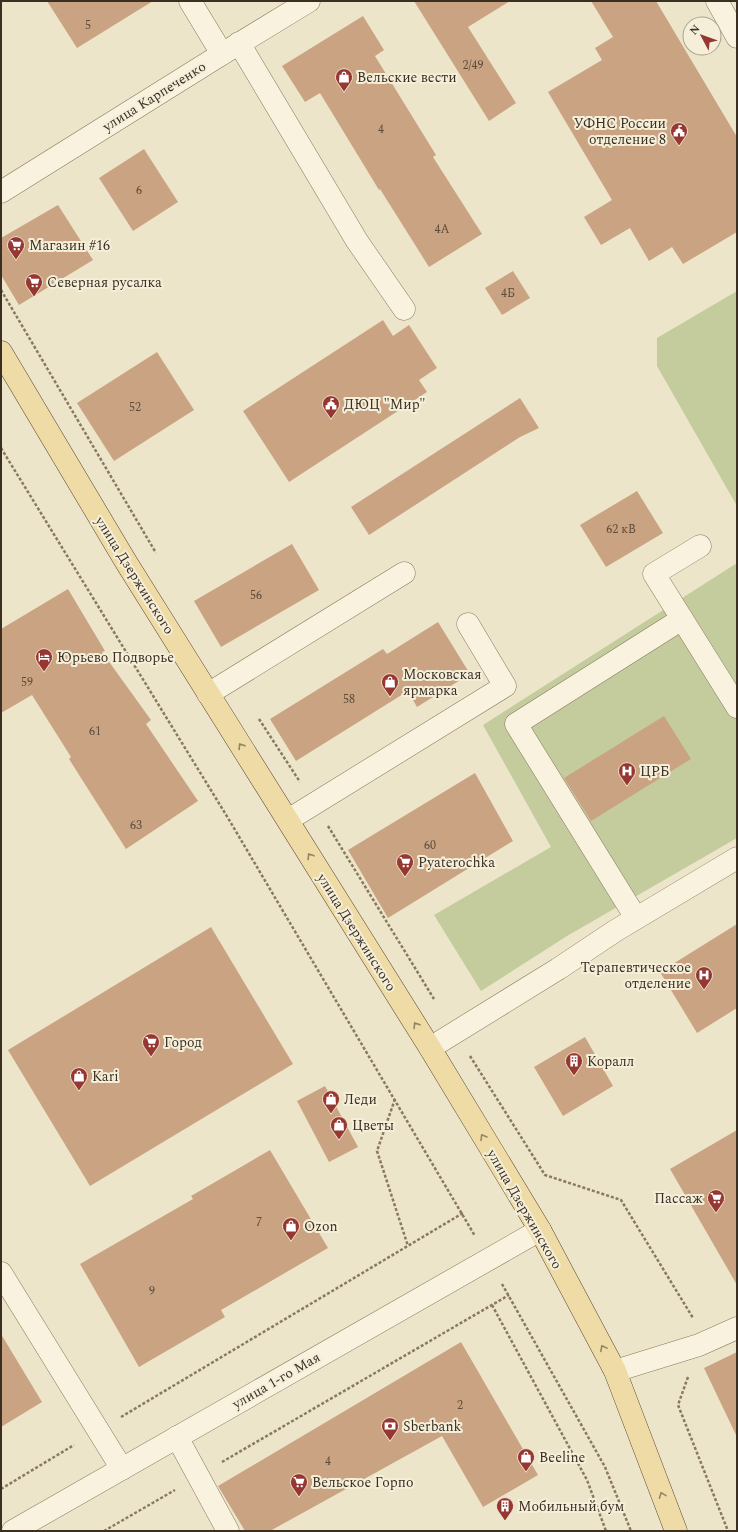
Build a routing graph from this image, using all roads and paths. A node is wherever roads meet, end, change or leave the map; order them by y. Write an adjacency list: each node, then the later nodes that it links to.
1 (190, 1): 5 (street)
2 (309, 1): 5 (street, улица Карпеченко)
3 (717, 1): 4 (street)
4 (737, 37)
5 (231, 48): 6 (street, улица Карпеченко); 8 (street)
6 (1, 192)
7 (1, 290): 12 (path)
8 (404, 309)
9 (1, 352): 16 (main road, улица Дзержинского)
10 (1, 448): 25 (path)
11 (700, 546): 14 (street)
12 (158, 557)
13 (404, 573): 16 (street)
14 (682, 619): 17 (street); 22 (street)
15 (468, 624): 19 (street)
16 (208, 694): 20 (main road, улица Дзержинского, one-way to 16)
17 (737, 707)
18 (259, 718): 19 (path)
19 (314, 805): 20 (street); 23 (path)
20 (288, 820): 24 (main road, улица Дзержинского, one-way to 20)
21 (737, 858): 22 (street)
22 (636, 918): 23 (street)
23 (455, 1033): 24 (street); 34 (path)
24 (430, 1048): 27 (main road, улица Дзержинского, one-way to 24)
25 (395, 1099): 26 (path); 28 (path)
26 (463, 1213): 28 (path); 29 (path)
27 (540, 1230): 29 (street, улица 1-го Мая); 35 (main road, улица Дзержинского, one-way to 27)
28 (408, 1246): 36 (path)
29 (488, 1259): 31 (path); 37 (street, улица 1-го Мая)
30 (1, 1273): 36 (street)
31 (509, 1295): 32 (path); 45 (path)
32 (492, 1305): 39 (path); 44 (path)
33 (737, 1328): 34 (street)
34 (699, 1345): 35 (street); 47 (path)
35 (615, 1371): 46 (main road, улица Дзержинского, one-way to 35)
36 (98, 1431): 38 (street); 40 (path)
37 (177, 1437): 38 (street, улица 1-го Мая); 39 (street)
38 (122, 1469): 41 (street, улица 1-го Мая)
39 (198, 1476): 42 (path); 43 (street)
40 (1, 1489)
41 (13, 1531)
42 (104, 1531)
43 (228, 1531)
44 (606, 1531)
45 (631, 1531)
46 (676, 1531)
47 (728, 1531)

